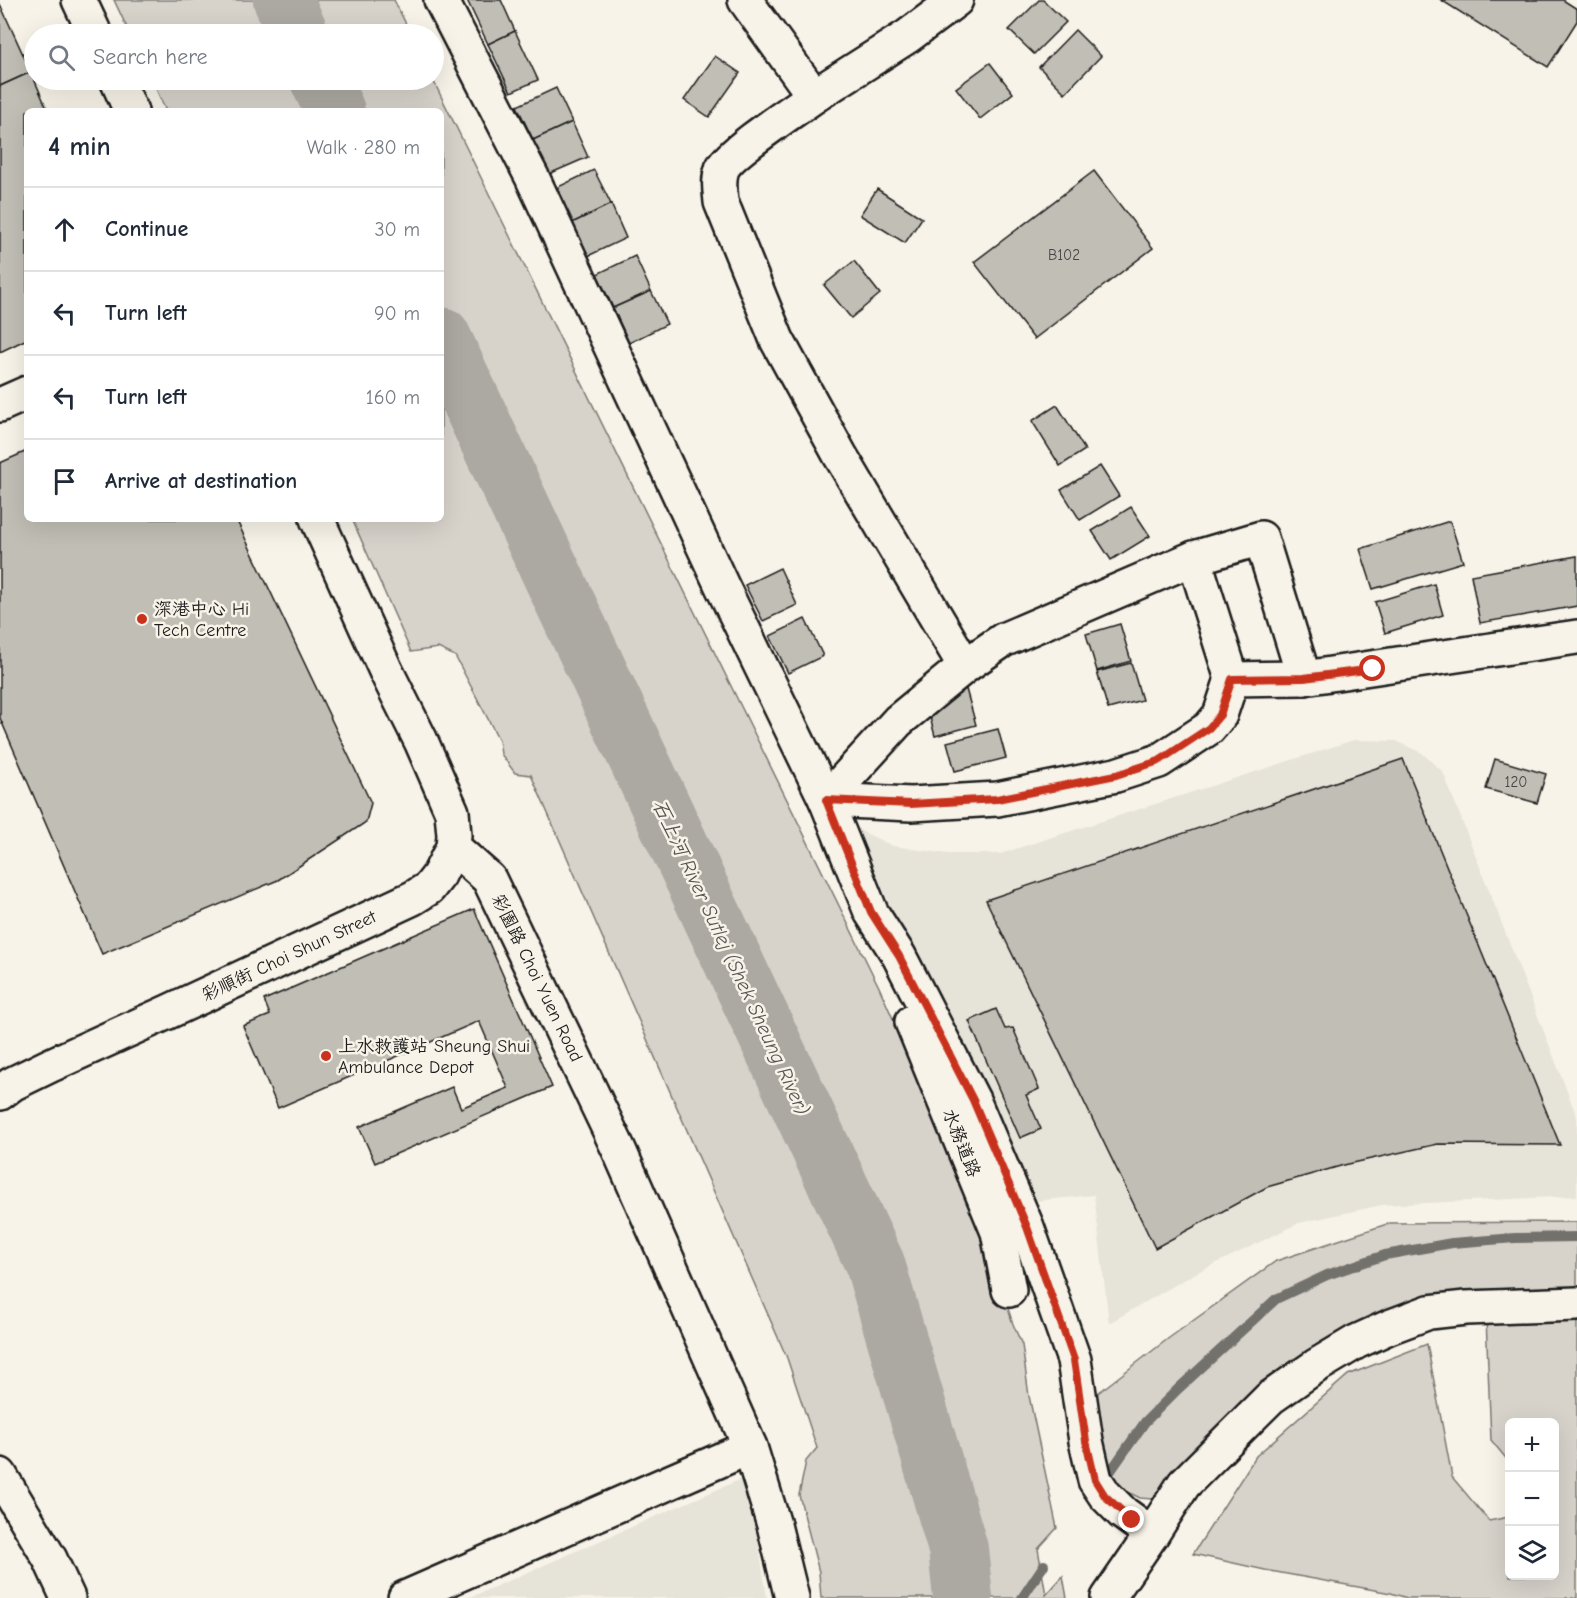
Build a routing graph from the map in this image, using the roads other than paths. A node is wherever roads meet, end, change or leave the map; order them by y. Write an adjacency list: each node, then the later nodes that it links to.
1 (79, 0): 5 (street)
2 (441, 0): 17 (street)
3 (745, 0): 7 (street)
4 (956, 0): 7 (street)
5 (91, 24)
6 (122, 90): 8 (street)
7 (814, 96): 14 (street)
8 (130, 108)
9 (24, 394): 10 (street)
10 (0, 405)
11 (318, 522): 18 (street)
12 (1194, 558): 14 (street); 15 (street); 16 (street)
13 (1577, 638): 15 (street)
14 (965, 666): 17 (street)
15 (1304, 678): 16 (street)
16 (1232, 679): 17 (street)
17 (826, 800): 19 (street)
18 (453, 847): 20 (street, 彩順街 Choi Shun Street); 23 (street, 彩園路 Choi Yuen Road)
19 (871, 912): 21 (street, 水務道路); 25 (street)
20 (0, 1093)
21 (1010, 1290)
22 (1577, 1304): 25 (street)
23 (750, 1447): 26 (street); 28 (street, 彩園路 Choi Yuen Road)
24 (0, 1475): 27 (street)
25 (1152, 1534): 29 (street)
26 (408, 1597)
27 (68, 1598)
28 (792, 1598)
29 (1108, 1598)

